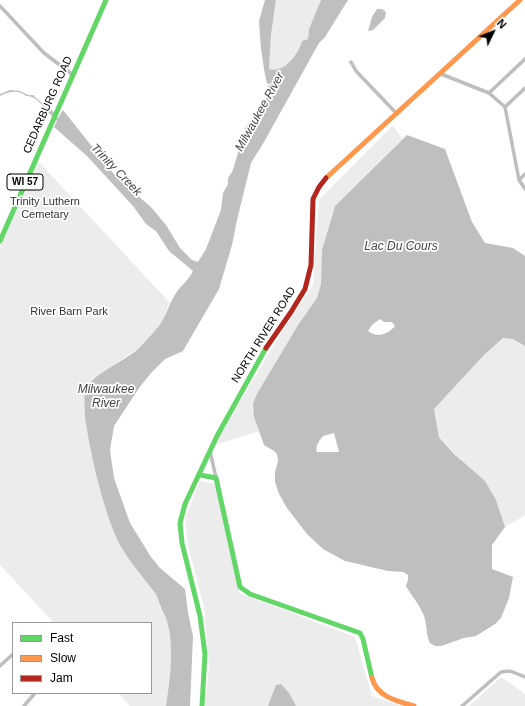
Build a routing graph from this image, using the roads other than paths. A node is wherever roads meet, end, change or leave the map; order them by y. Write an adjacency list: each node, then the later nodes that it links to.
1 (106, 0): 7 (street, CEDARBURG ROAD / WI 57)
2 (520, 0): 6 (street, NORTH RIVER ROAD)
3 (0, 6): 7 (street)
4 (525, 59): 9 (street)
5 (351, 62): 11 (street)
6 (441, 74): 9 (street); 11 (street, NORTH RIVER ROAD)
7 (73, 75): 15 (street, CEDARBURG ROAD / WI 57)
8 (525, 88): 10 (street)
9 (489, 93): 10 (street)
10 (505, 108): 13 (street)
11 (397, 114): 16 (street, NORTH RIVER ROAD)
12 (525, 174): 13 (street)
13 (519, 180): 14 (street)
14 (525, 189)
15 (0, 241)
16 (210, 451): 17 (street, NORTH RIVER ROAD); 18 (street)
17 (200, 475): 18 (street); 24 (street, NORTH RIVER ROAD)
18 (216, 478): 25 (street)
19 (12, 655): 20 (street)
20 (0, 666)
21 (525, 677): 26 (street)
22 (34, 694): 23 (street)
23 (24, 706)
24 (202, 706)
25 (414, 706)
26 (462, 706)

